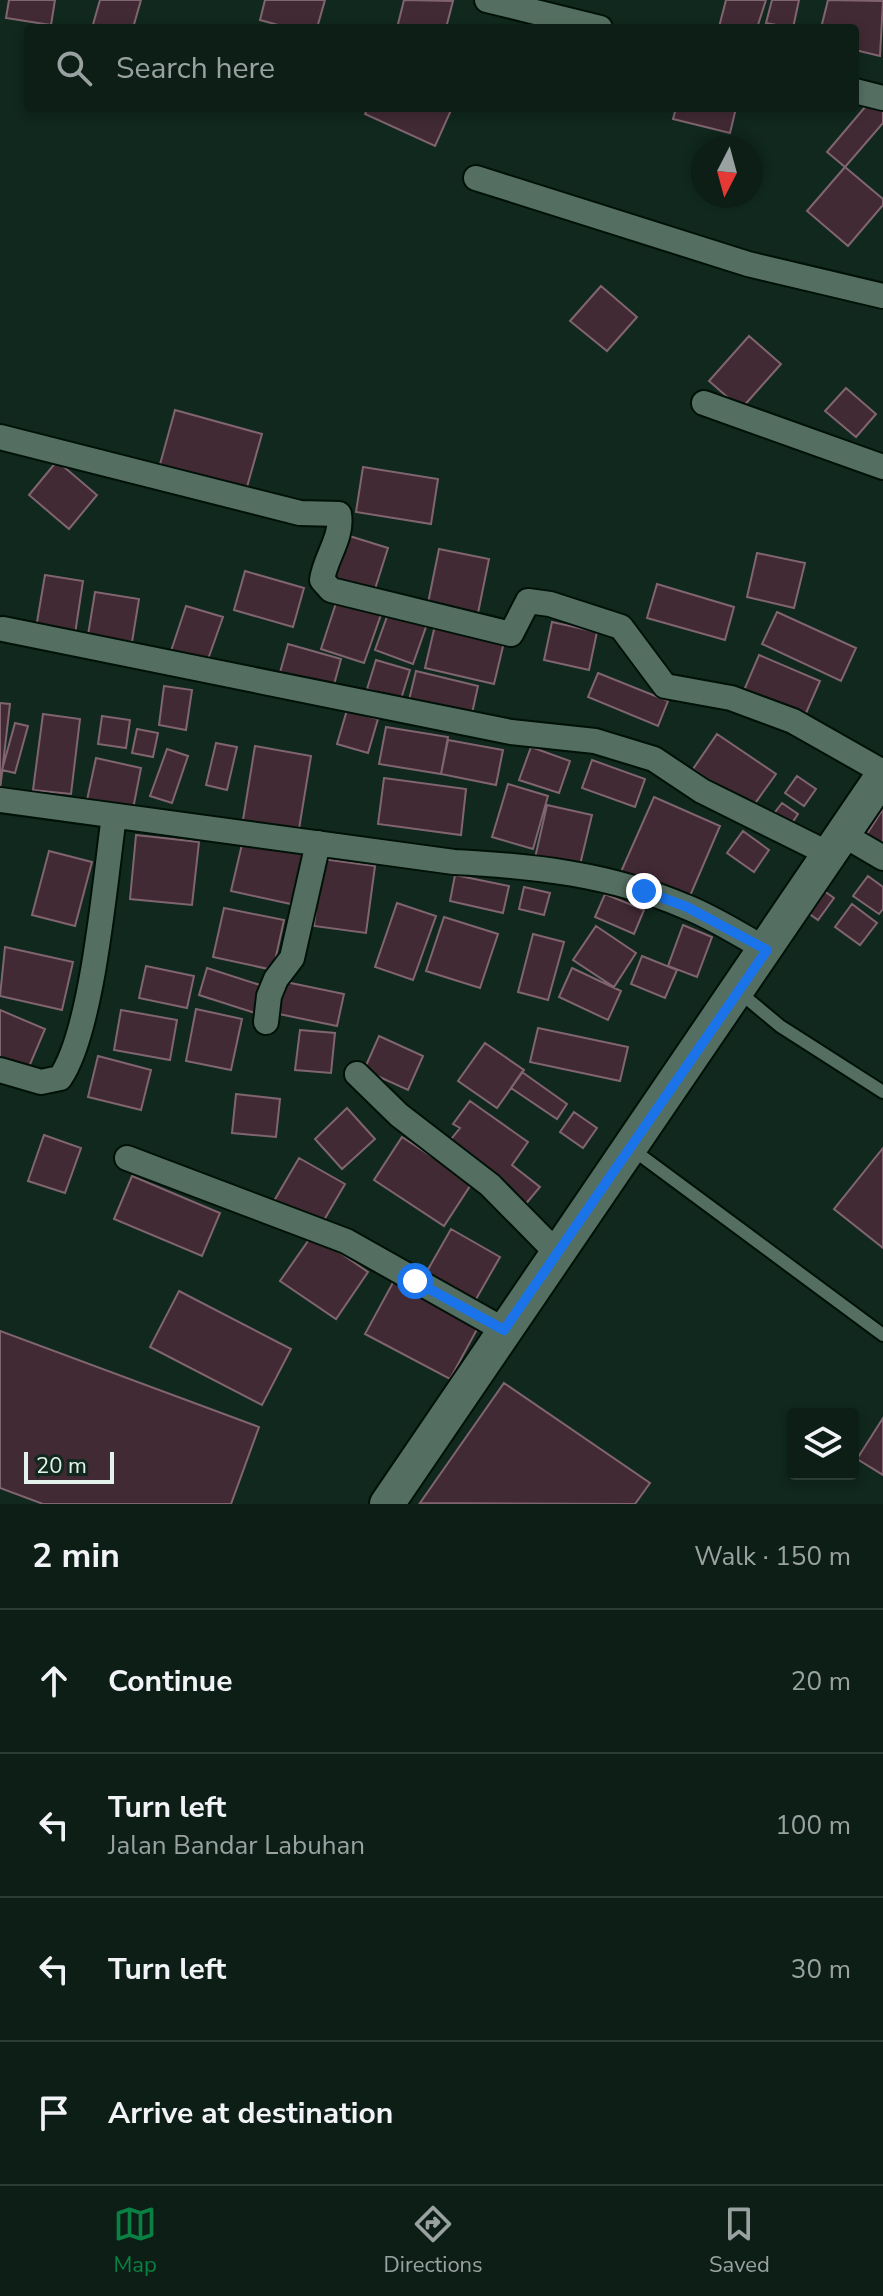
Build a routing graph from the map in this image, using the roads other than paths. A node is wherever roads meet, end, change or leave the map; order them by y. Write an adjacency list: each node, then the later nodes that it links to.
1 (487, 0): 2 (street)
2 (584, 24)
3 (859, 92): 4 (street)
4 (883, 98)
5 (476, 178): 6 (street)
6 (883, 296)
7 (704, 403): 9 (street)
8 (0, 437): 11 (street)
9 (883, 467)
10 (3, 629): 15 (street)
11 (883, 773): 15 (main road)
12 (0, 800): 13 (street)
13 (114, 816): 14 (street); 20 (street)
14 (318, 843): 17 (street); 19 (street)
15 (834, 843): 16 (street); 17 (main road)
16 (883, 858)
17 (767, 950): 18 (main road)
18 (737, 990): 22 (lane); 23 (main road)
19 (266, 1022)
20 (0, 1070)
21 (357, 1074): 25 (street)
22 (883, 1092)
23 (632, 1149): 25 (main road); 27 (lane)
24 (127, 1158): 26 (street)
25 (556, 1252): 26 (main road)
26 (504, 1330): 28 (main road)
27 (883, 1335)
28 (387, 1504)

